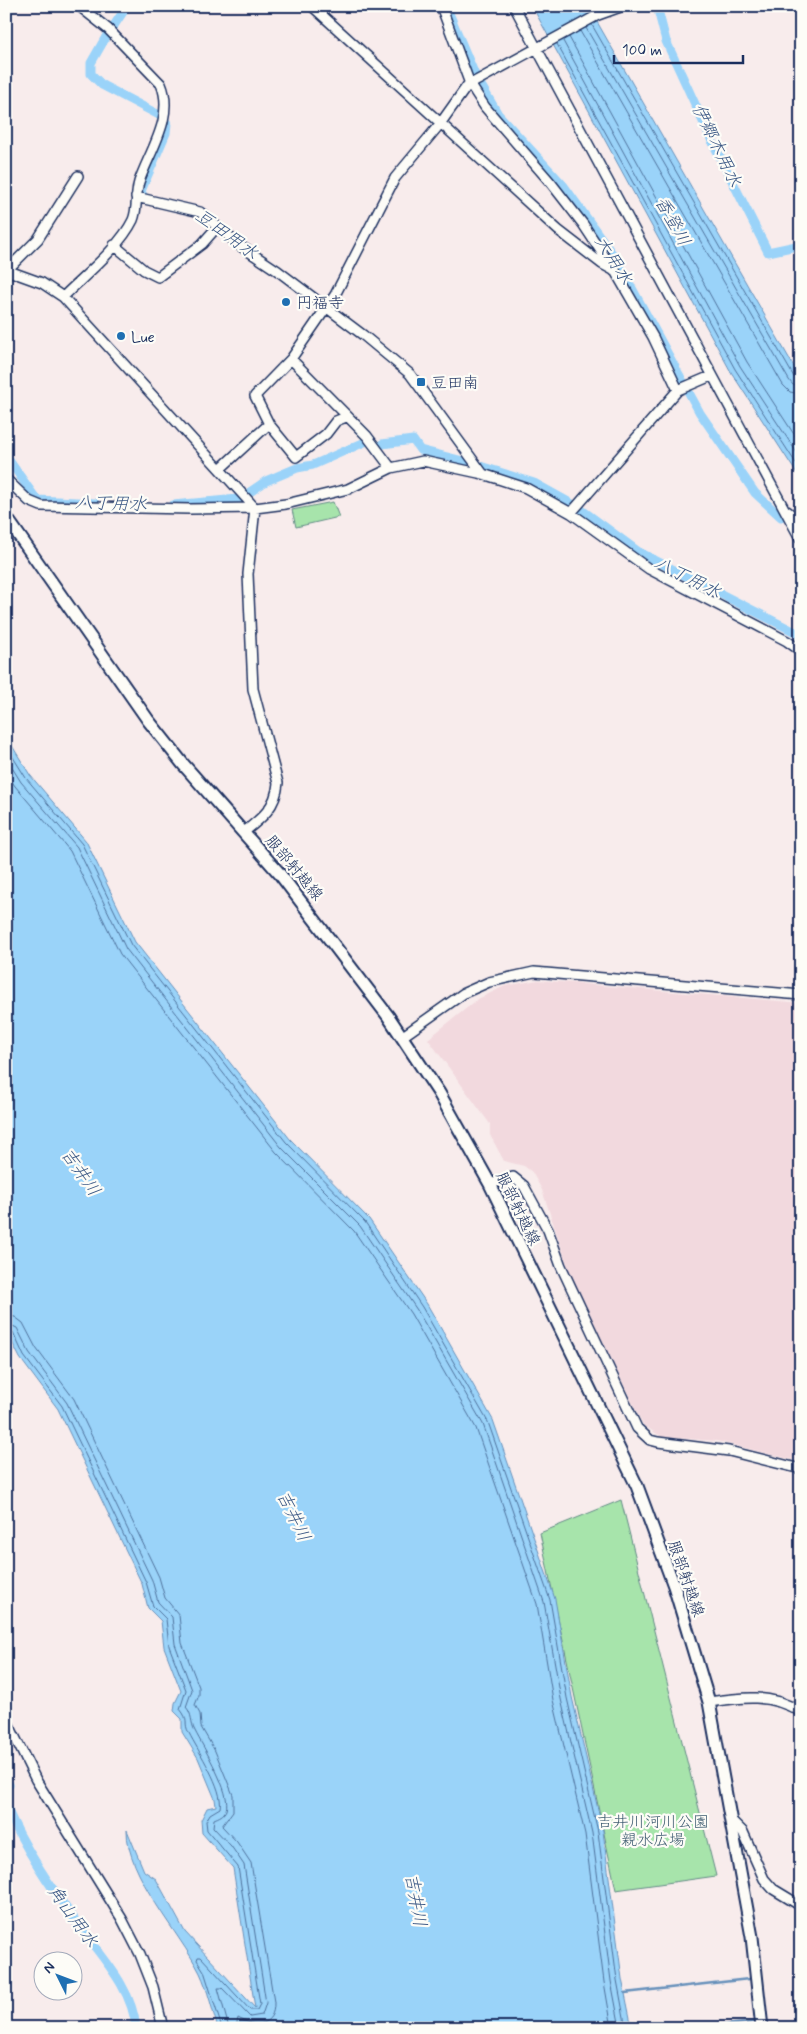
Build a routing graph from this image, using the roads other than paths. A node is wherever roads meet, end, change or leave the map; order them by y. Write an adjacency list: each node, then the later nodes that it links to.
1 (80, 6): 10 (street)
2 (312, 6): 8 (street)
3 (441, 6): 7 (street)
4 (514, 6): 6 (street)
5 (623, 6): 6 (street)
6 (540, 46): 7 (street); 18 (street)
7 (474, 81): 8 (street); 14 (street)
8 (440, 124): 14 (street); 16 (street)
9 (78, 176): 13 (street)
10 (136, 197): 11 (street); 12 (street)
11 (217, 227): 12 (street); 16 (street)
12 (114, 245): 15 (street)
13 (6, 270): 15 (street)
14 (614, 271): 19 (street)
15 (63, 297): 23 (street)
16 (327, 307): 17 (street); 24 (street)
17 (291, 359): 20 (street); 21 (street)
18 (711, 376): 19 (street); 27 (street)
19 (684, 388): 28 (street)
20 (346, 417): 21 (street); 22 (street)
21 (269, 424): 23 (street)
22 (391, 468): 24 (street); 26 (street)
23 (220, 469): 26 (street)
24 (482, 474): 28 (street)
25 (6, 479): 26 (street)
26 (255, 508): 33 (street)
27 (784, 509): 30 (street); 31 (street)
28 (571, 512): 32 (street)
29 (6, 517): 33 (main road, 服部射越線)
30 (801, 522)
31 (801, 540)
32 (801, 651)
33 (244, 832): 35 (main road, 服部射越線)
34 (801, 995): 35 (street)
35 (402, 1036): 36 (main road, 服部射越線)
36 (490, 1184): 37 (street); 38 (main road, 服部射越線)
37 (801, 1470)
38 (709, 1702): 39 (street); 41 (main road, 服部射越線)
39 (801, 1712)
40 (6, 1720): 43 (street)
41 (731, 1820): 42 (street); 44 (main road, 服部射越線)
42 (801, 1906)
43 (163, 2028)
44 (762, 2028)

